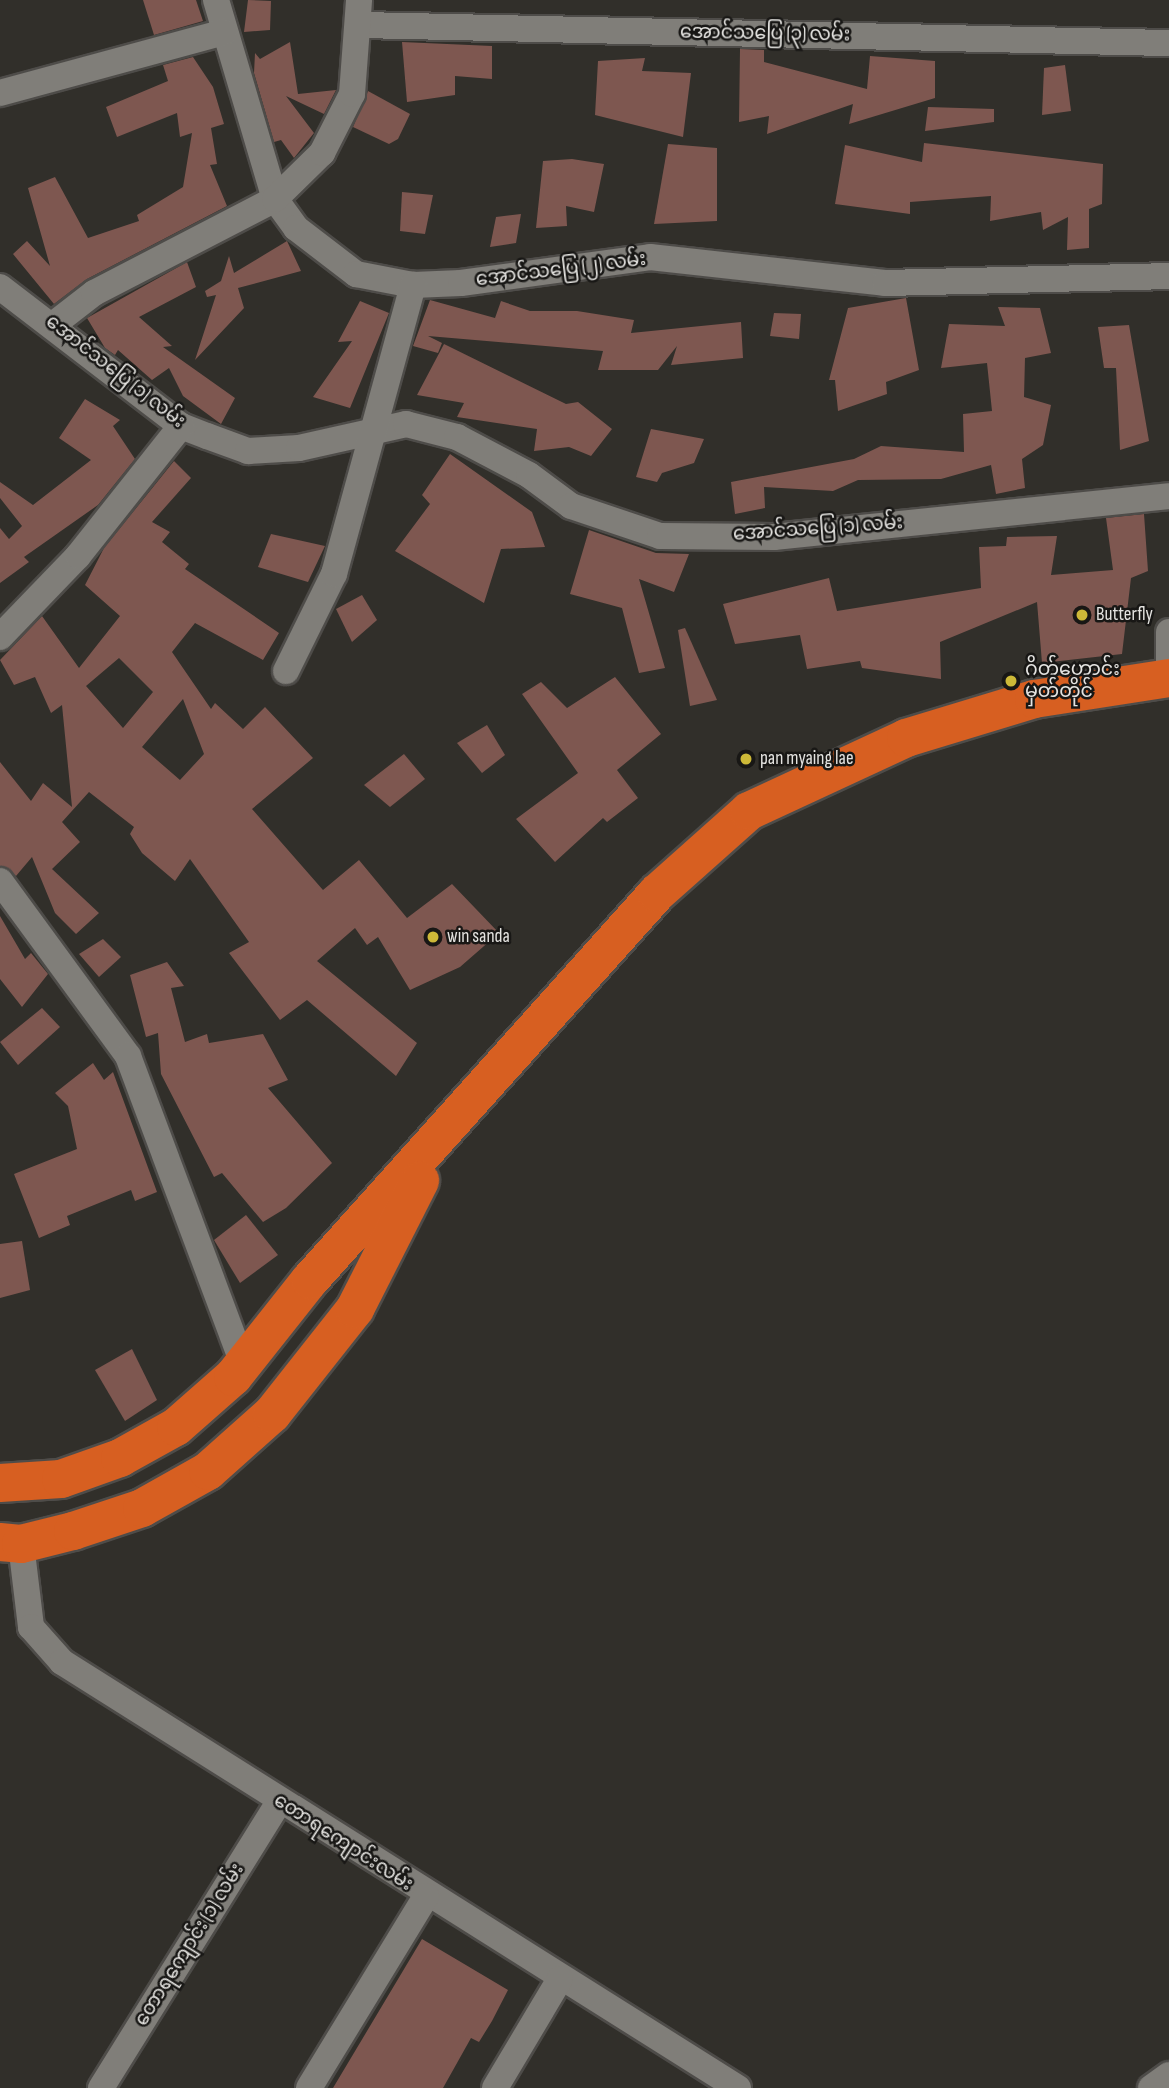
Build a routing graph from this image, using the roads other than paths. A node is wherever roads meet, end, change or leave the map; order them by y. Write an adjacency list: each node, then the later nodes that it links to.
1 (216, 0): 3 (street, အောင်သပြေ (၂) လမ်း)
2 (360, 12): 4 (street, အောင်သပြေ (၃) လမ်း); 6 (street)
3 (224, 32): 5 (street); 6 (street, အောင်သပြေ (၂) လမ်း)
4 (1169, 43)
5 (0, 93)
6 (275, 199): 8 (street, အောင်သပြေ (၂) လမ်း); 10 (street)
7 (1169, 276): 8 (street, အောင်သပြေ (၂) လမ်း)
8 (413, 285): 12 (street)
9 (0, 287): 10 (street, အောင်သပြေ (၁) လမ်း)
10 (54, 324): 11 (street, အောင်သပြေ (၁) လမ်း)
11 (180, 426): 12 (street, အောင်သပြေ (၁) လမ်း); 15 (street)
12 (376, 430): 13 (street, အောင်သပြေ (၁) လမ်း); 16 (street)
13 (1169, 496)
14 (1169, 632): 17 (street)
15 (0, 637)
16 (286, 671)
17 (1169, 678): 19 (highway)
18 (0, 881): 20 (street)
19 (440, 1142): 20 (highway); 22 (highway)
20 (243, 1363): 21 (highway)
21 (0, 1483)
22 (10, 1543): 23 (street, တောရကျောင်းလမ်း)
23 (279, 1802): 24 (street, တောရကျောင်းလမ်း); 27 (street, တောရကျောင်း (၁) လမ်း)
24 (426, 1896): 25 (street, တောရကျောင်းလမ်း); 28 (street)
25 (560, 1979): 29 (street); 30 (street, တောရကျောင်းလမ်း)
26 (1169, 2075): 31 (street)
27 (101, 2088)
28 (309, 2088)
29 (495, 2088)
30 (738, 2088)
31 (1151, 2088)

